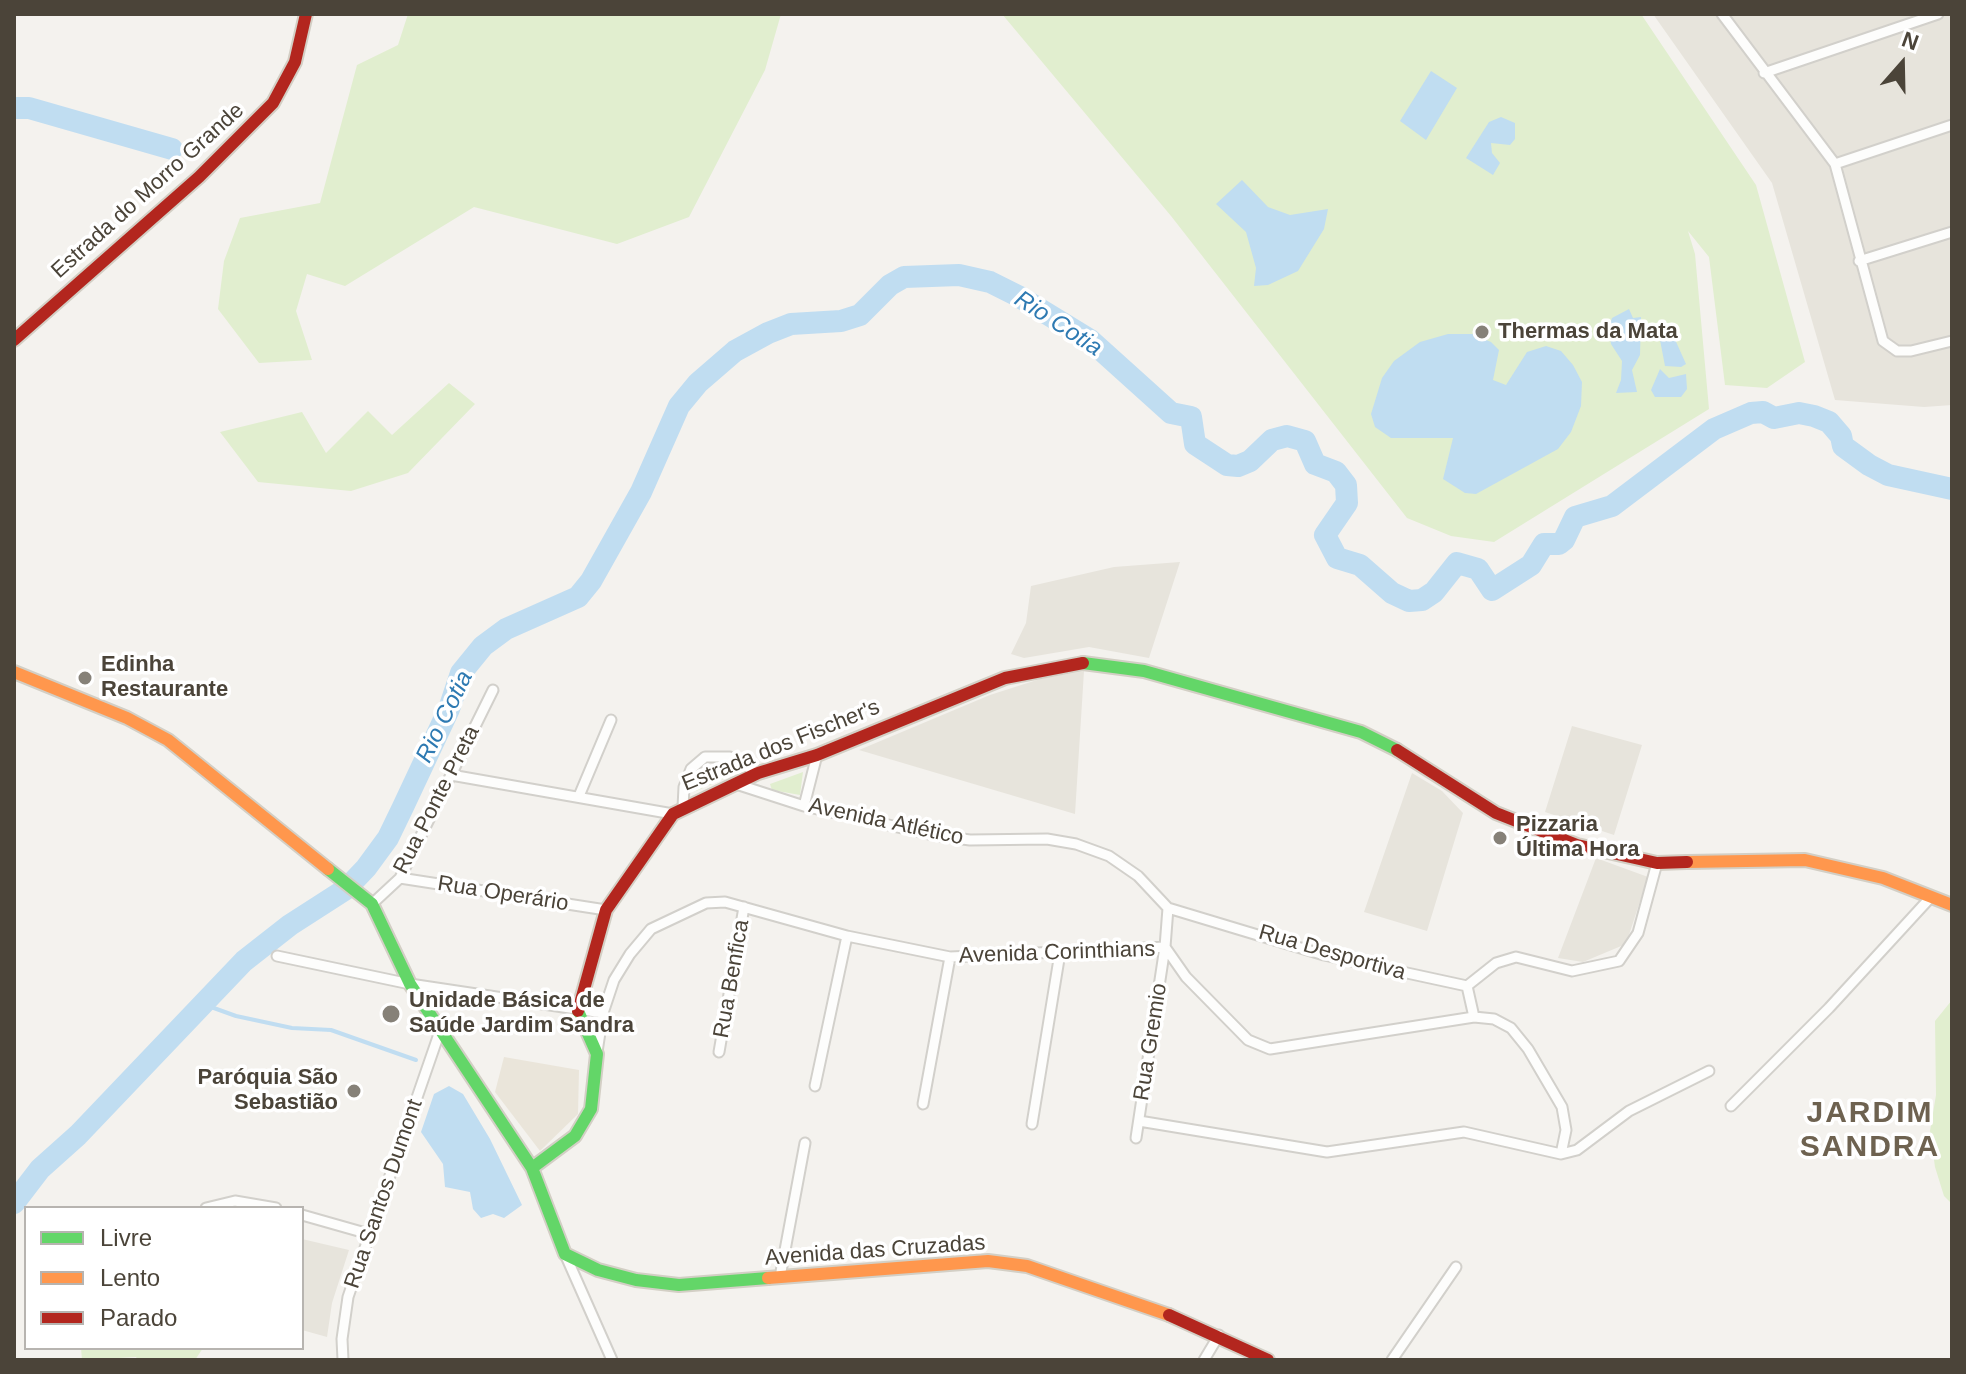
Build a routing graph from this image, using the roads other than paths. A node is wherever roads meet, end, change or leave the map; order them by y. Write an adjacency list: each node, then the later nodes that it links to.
1 (306, 14): 9 (street, Estrada do Morro Grande)
2 (1722, 14): 4 (street)
3 (1938, 14): 4 (street)
4 (1764, 73): 6 (street)
5 (1952, 125): 6 (street)
6 (1835, 164): 8 (street)
7 (1952, 232): 8 (street)
8 (1859, 261): 10 (street)
9 (14, 340)
10 (1952, 341)
11 (14, 672): 24 (street)
12 (493, 690): 16 (street, Rua Ponte Preta)
13 (611, 720): 18 (street)
14 (817, 755): 15 (street, Estrada dos Fischer's); 19 (street); 21 (street, Estrada dos Fischer's)
15 (758, 773): 17 (street, Estrada dos Fischer's); 20 (street)
16 (451, 775): 18 (street); 22 (street, Rua Ponte Preta)
17 (736, 784): 19 (street, Avenida Atlético); 20 (street, Estrada dos Fischer's)
18 (579, 796): 20 (street)
19 (804, 806): 27 (street, Avenida Atlético)
20 (678, 810): 28 (street, Estrada dos Fischer's)
21 (1657, 863): 23 (street, Estrada dos Fischer's); 35 (street)
22 (400, 878): 24 (street, Rua Ponte Preta); 28 (street, Rua Operário)
23 (1930, 898): 25 (street, Estrada dos Fischer's); 45 (street)
24 (372, 904): 34 (street)
25 (1952, 905)
26 (744, 907): 29 (street, Avenida Corinthians); 37 (street, Avenida Corinthians); 40 (street, Rua Benfica)
27 (1168, 908): 30 (street); 35 (street, Rua Desportiva)
28 (606, 910): 36 (street, Estrada dos Fischer's)
29 (847, 936): 33 (street, Avenida Corinthians); 43 (street)
30 (1165, 947): 31 (street, Avenida Corinthians); 38 (street, Avenida Corinthians); 46 (street, Rua Gremio)
31 (1060, 953): 33 (street, Avenida Corinthians); 47 (street)
32 (277, 956): 34 (street)
33 (950, 957): 44 (street)
34 (410, 984): 36 (street); 39 (street)
35 (1467, 986): 38 (street)
36 (578, 1011): 37 (street); 41 (street)
37 (603, 1013): 41 (street, Avenida Corinthians)
38 (1474, 1017): 50 (street)
39 (440, 1031): 51 (street); 55 (street, Rua Santos Dumont)
40 (719, 1052)
41 (597, 1054): 51 (street)
42 (1709, 1071): 50 (street)
43 (815, 1086)
44 (923, 1104)
45 (1731, 1106)
46 (1139, 1121): 48 (street, Rua Gremio); 50 (street)
47 (1032, 1124)
48 (1136, 1138)
49 (805, 1143): 58 (street)
50 (1561, 1154)
51 (532, 1168): 56 (street)
52 (214, 1206): 53 (street)
53 (264, 1206)
54 (304, 1216): 55 (street)
55 (369, 1234): 60 (street, Rua Santos Dumont)
56 (565, 1254): 58 (street, Avenida das Cruzadas); 61 (street)
57 (1456, 1267): 64 (street)
58 (780, 1277): 59 (street, Avenida das Cruzadas)
59 (1219, 1335): 62 (street); 63 (street, Avenida das Cruzadas)
60 (343, 1360)
61 (612, 1360)
62 (1204, 1360)
63 (1268, 1360)
64 (1392, 1360)

